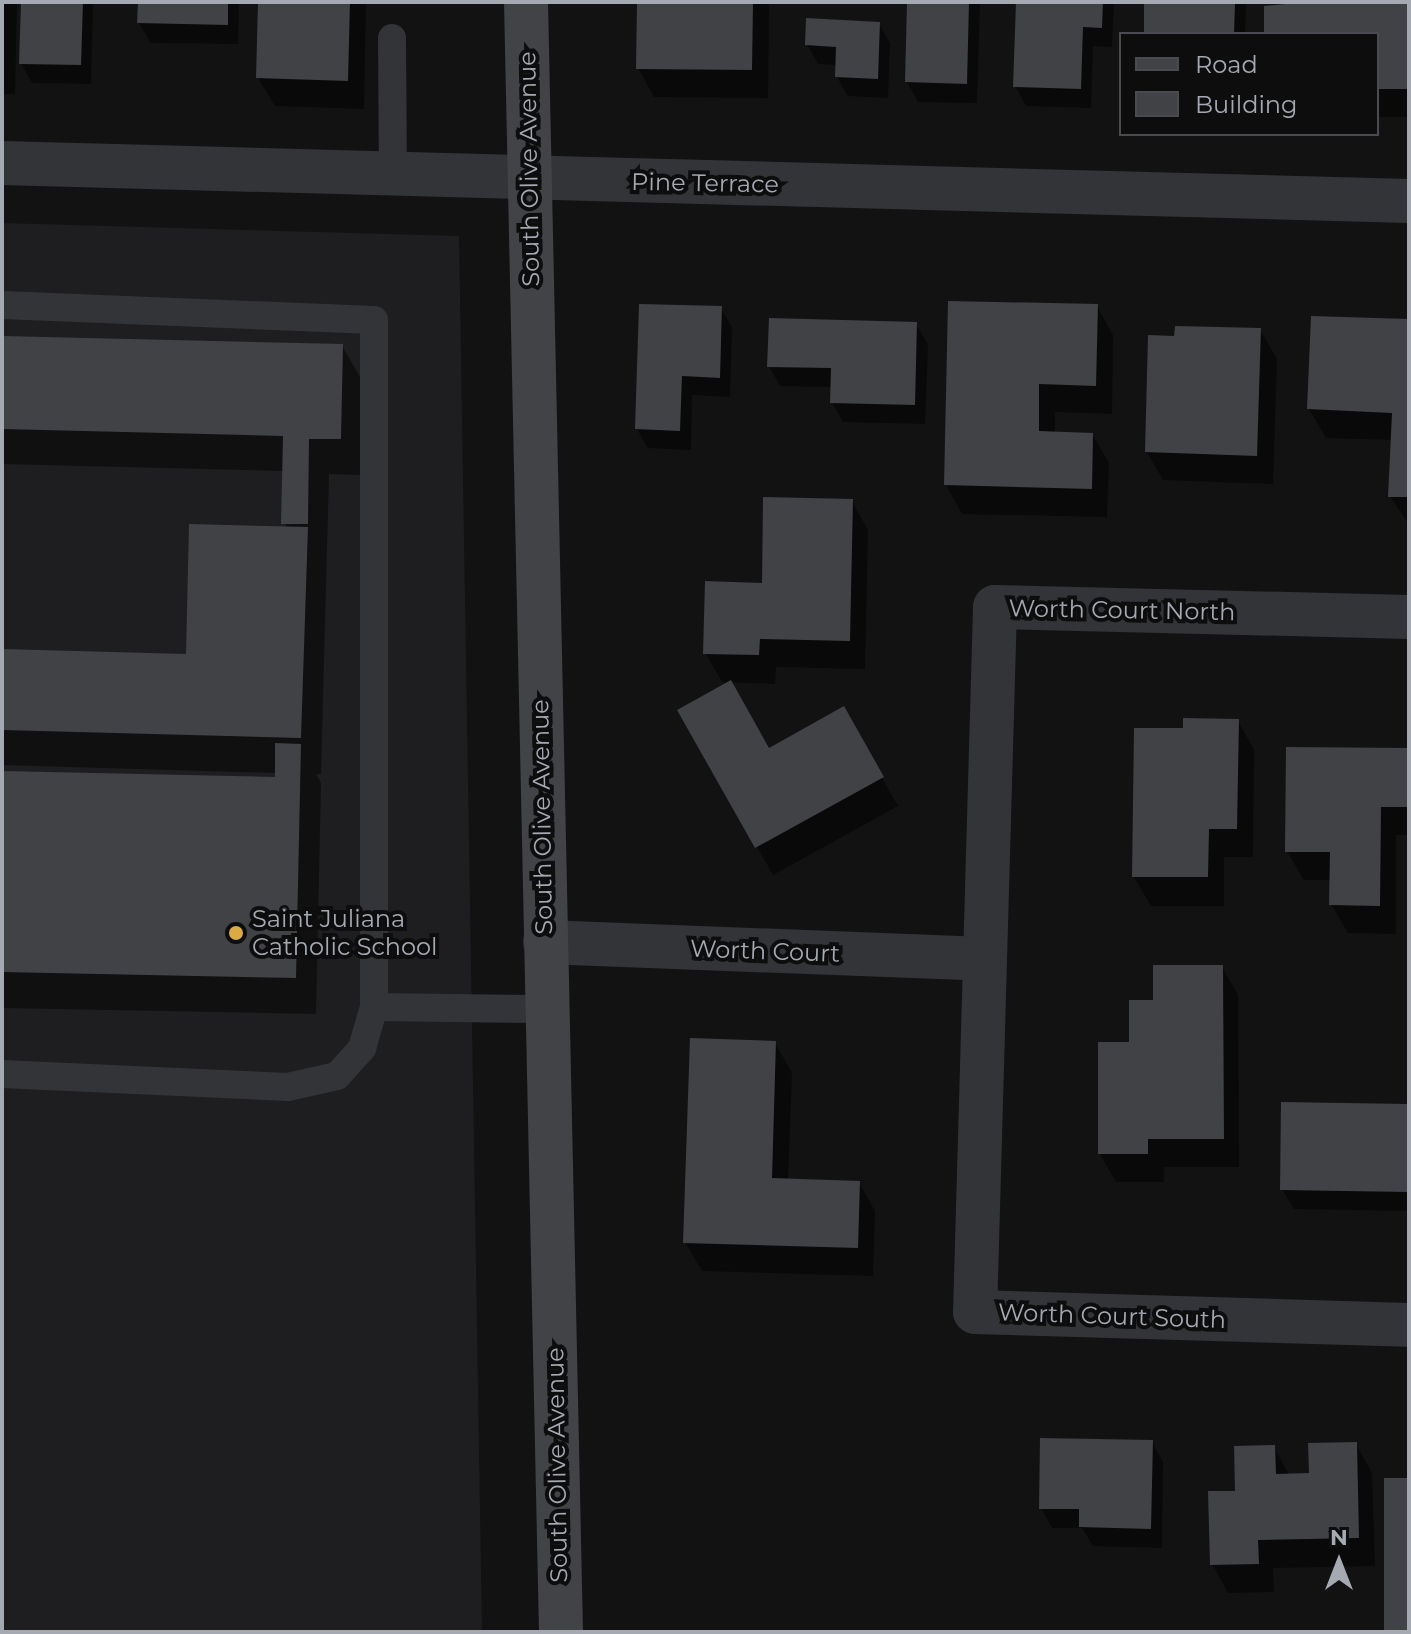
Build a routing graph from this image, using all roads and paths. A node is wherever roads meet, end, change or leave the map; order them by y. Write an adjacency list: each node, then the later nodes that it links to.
1 (526, 2): 5 (street, South Olive Avenue)
2 (392, 38): 4 (lane)
3 (2, 163): 4 (street, Pine Terrace)
4 (393, 175): 5 (street, Pine Terrace)
5 (529, 179): 6 (street, Pine Terrace); 9 (street, South Olive Avenue)
6 (1409, 201)
7 (2, 305): 11 (lane)
8 (1409, 617): 10 (street, Worth Court North)
9 (545, 942): 10 (street, Worth Court); 12 (street, South Olive Avenue)
10 (985, 959): 14 (street, Worth Court South)
11 (374, 1007): 12 (lane); 13 (lane)
12 (546, 1009): 15 (street, South Olive Avenue)
13 (2, 1074)
14 (1409, 1325)
15 (561, 1632)

